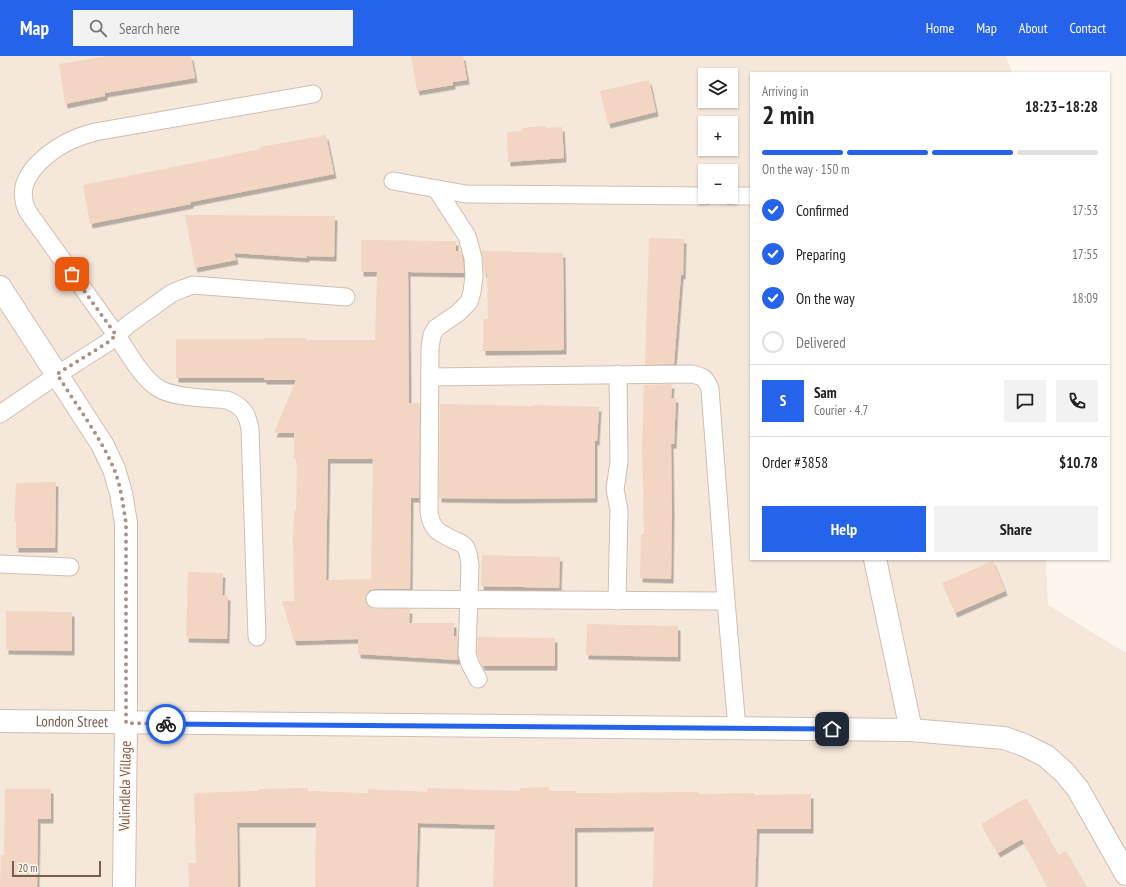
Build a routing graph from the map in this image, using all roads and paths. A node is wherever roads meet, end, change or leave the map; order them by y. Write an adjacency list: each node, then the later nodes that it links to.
1 (313, 94): 9 (lane)
2 (393, 181): 3 (lane)
3 (437, 190): 4 (lane); 12 (lane)
4 (698, 196)
5 (738, 196): 6 (lane)
6 (750, 196)
7 (0, 287): 10 (street, Vulindlela Village)
8 (346, 297): 9 (lane)
9 (116, 335): 10 (lane); 21 (lane)
10 (57, 374): 13 (lane); 24 (street, Vulindlela Village)
11 (618, 374): 12 (lane); 19 (lane); 20 (lane)
12 (430, 377): 18 (lane)
13 (0, 414)
14 (875, 560): 26 (street)
15 (0, 564): 16 (lane)
16 (70, 567)
17 (375, 599): 18 (lane)
18 (469, 600): 19 (lane); 22 (lane)
19 (617, 601): 20 (lane)
20 (726, 601): 25 (lane)
21 (257, 637)
22 (478, 679)
23 (0, 721): 24 (street, London Street)
24 (126, 723): 25 (street, London Street); 28 (street, Vulindlela Village)
25 (737, 728): 26 (street, London Street)
26 (911, 730): 27 (street, London Street)
27 (1126, 874)
28 (124, 887)

